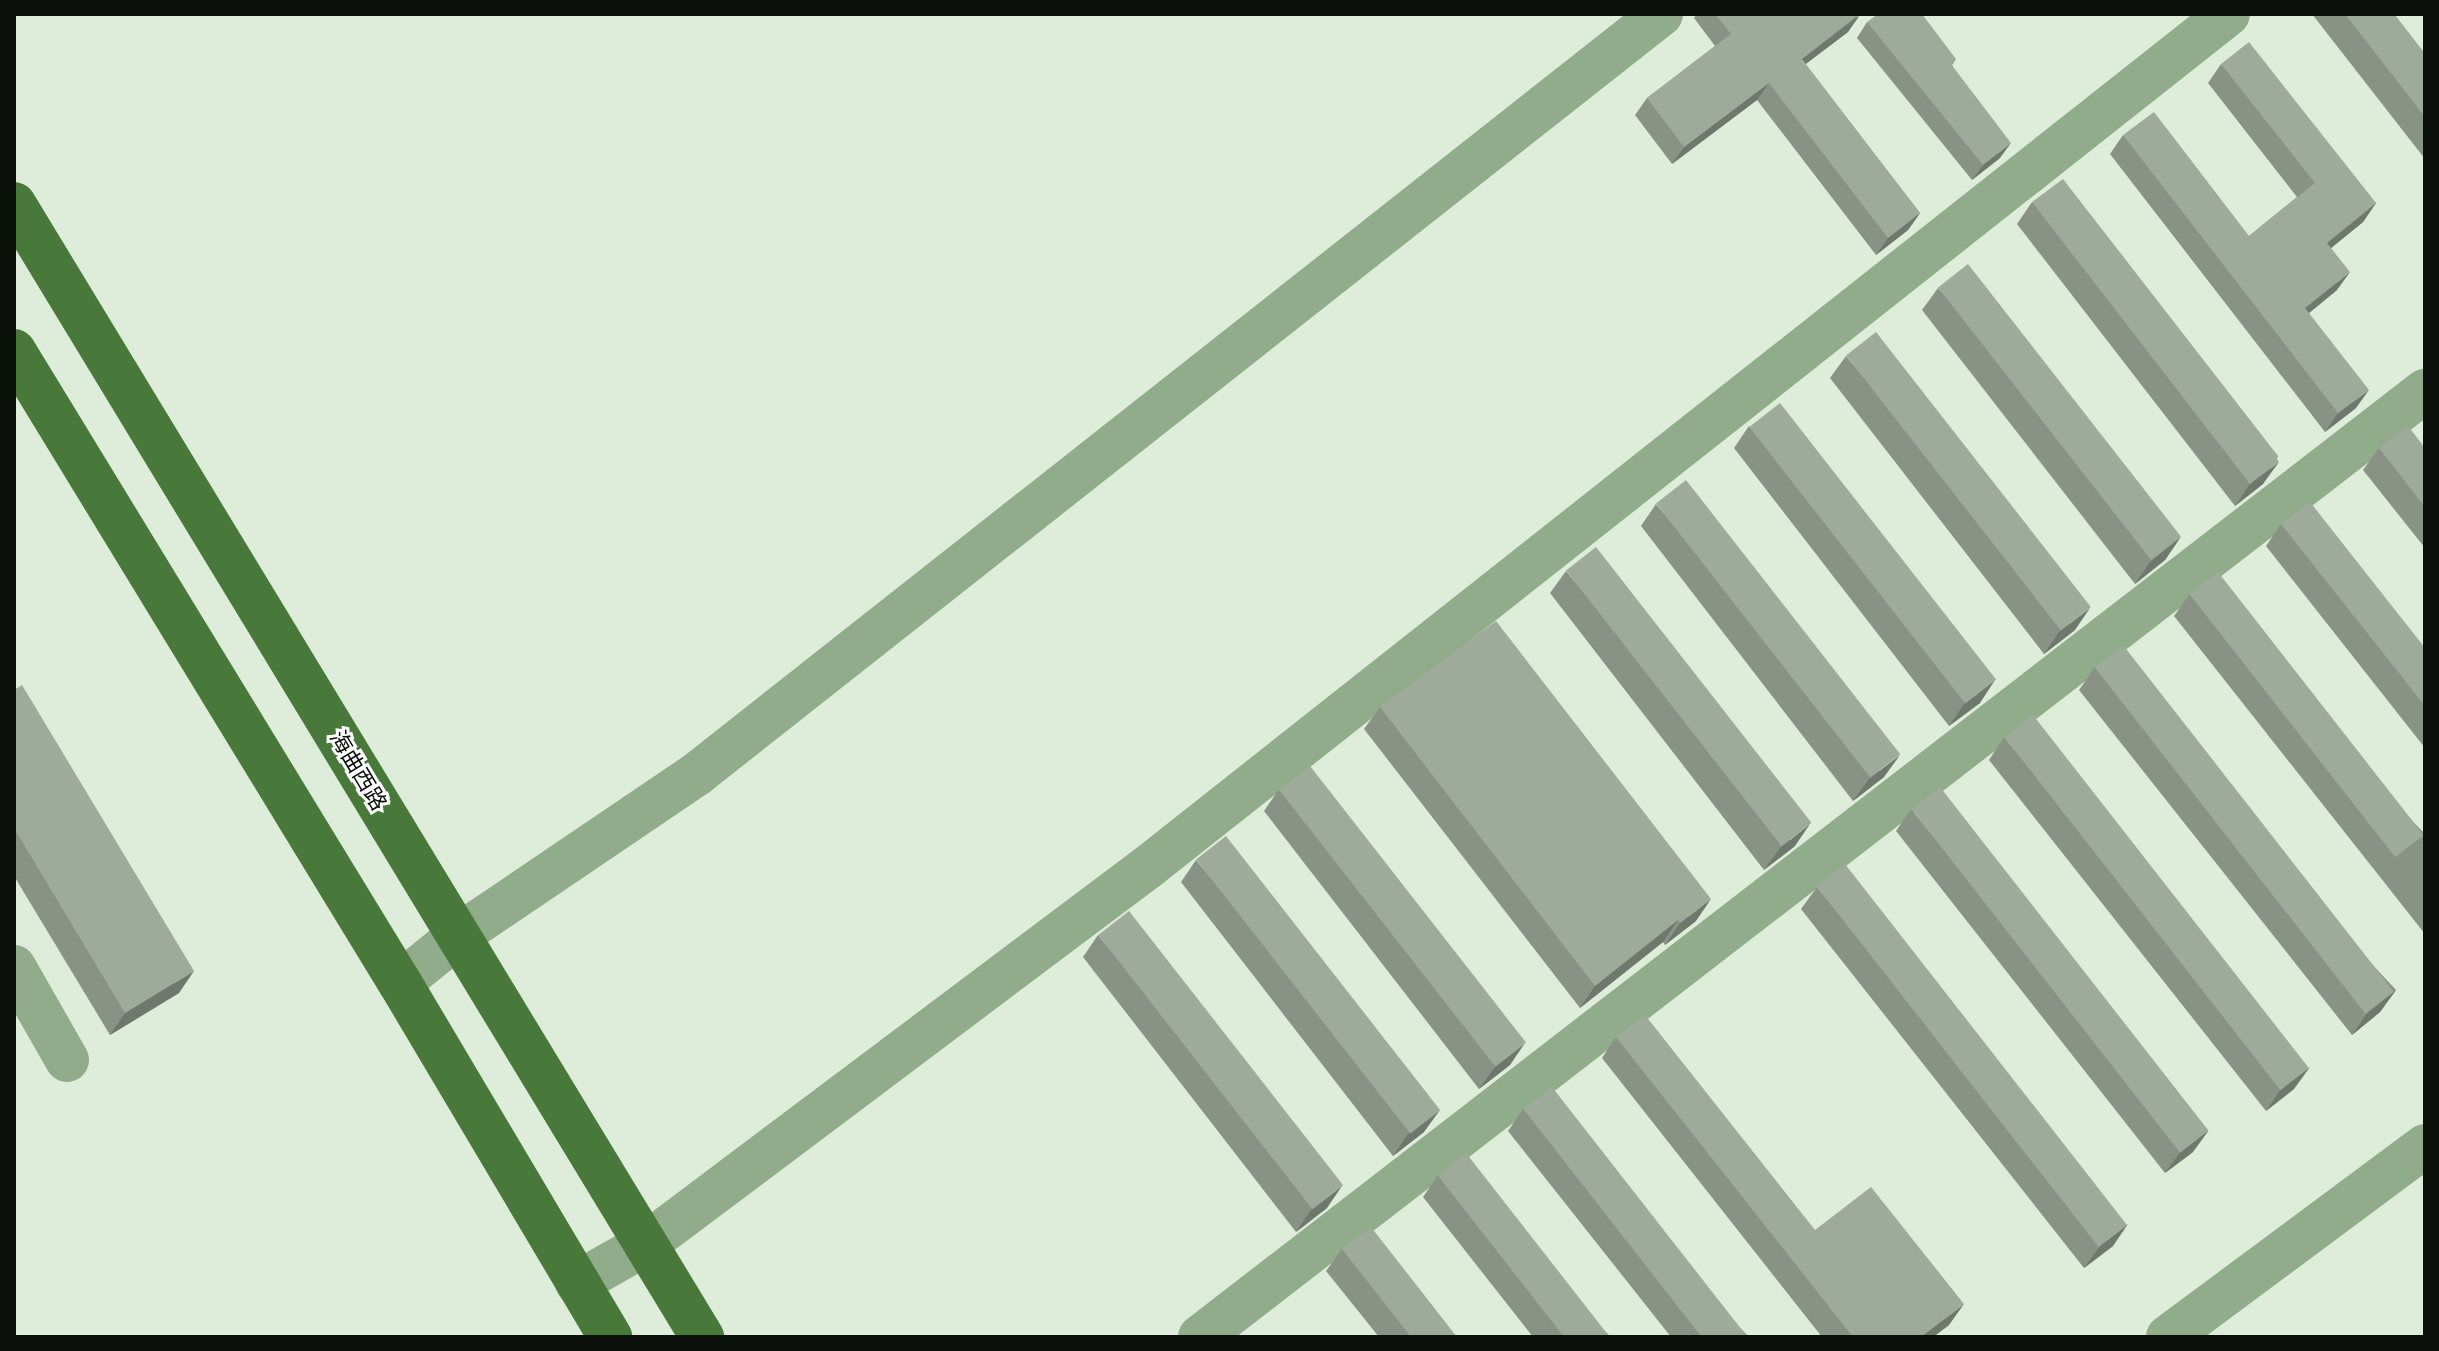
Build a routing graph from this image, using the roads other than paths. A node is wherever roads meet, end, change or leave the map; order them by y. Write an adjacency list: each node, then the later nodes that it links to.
1 (1661, 14): 6 (street)
2 (2228, 14): 11 (street)
3 (14, 204): 6 (main road, 海曲西路)
4 (14, 351): 8 (main road)
5 (2425, 391): 15 (street)
6 (459, 935): 8 (street); 11 (main road, 海曲西路)
7 (14, 967): 9 (street)
8 (400, 983): 12 (main road)
9 (67, 1060)
10 (2425, 1146): 16 (street)
11 (646, 1244): 12 (street); 14 (main road, 海曲西路)
12 (577, 1283): 13 (main road)
13 (610, 1337)
14 (702, 1337)
15 (1200, 1337)
16 (2168, 1337)

